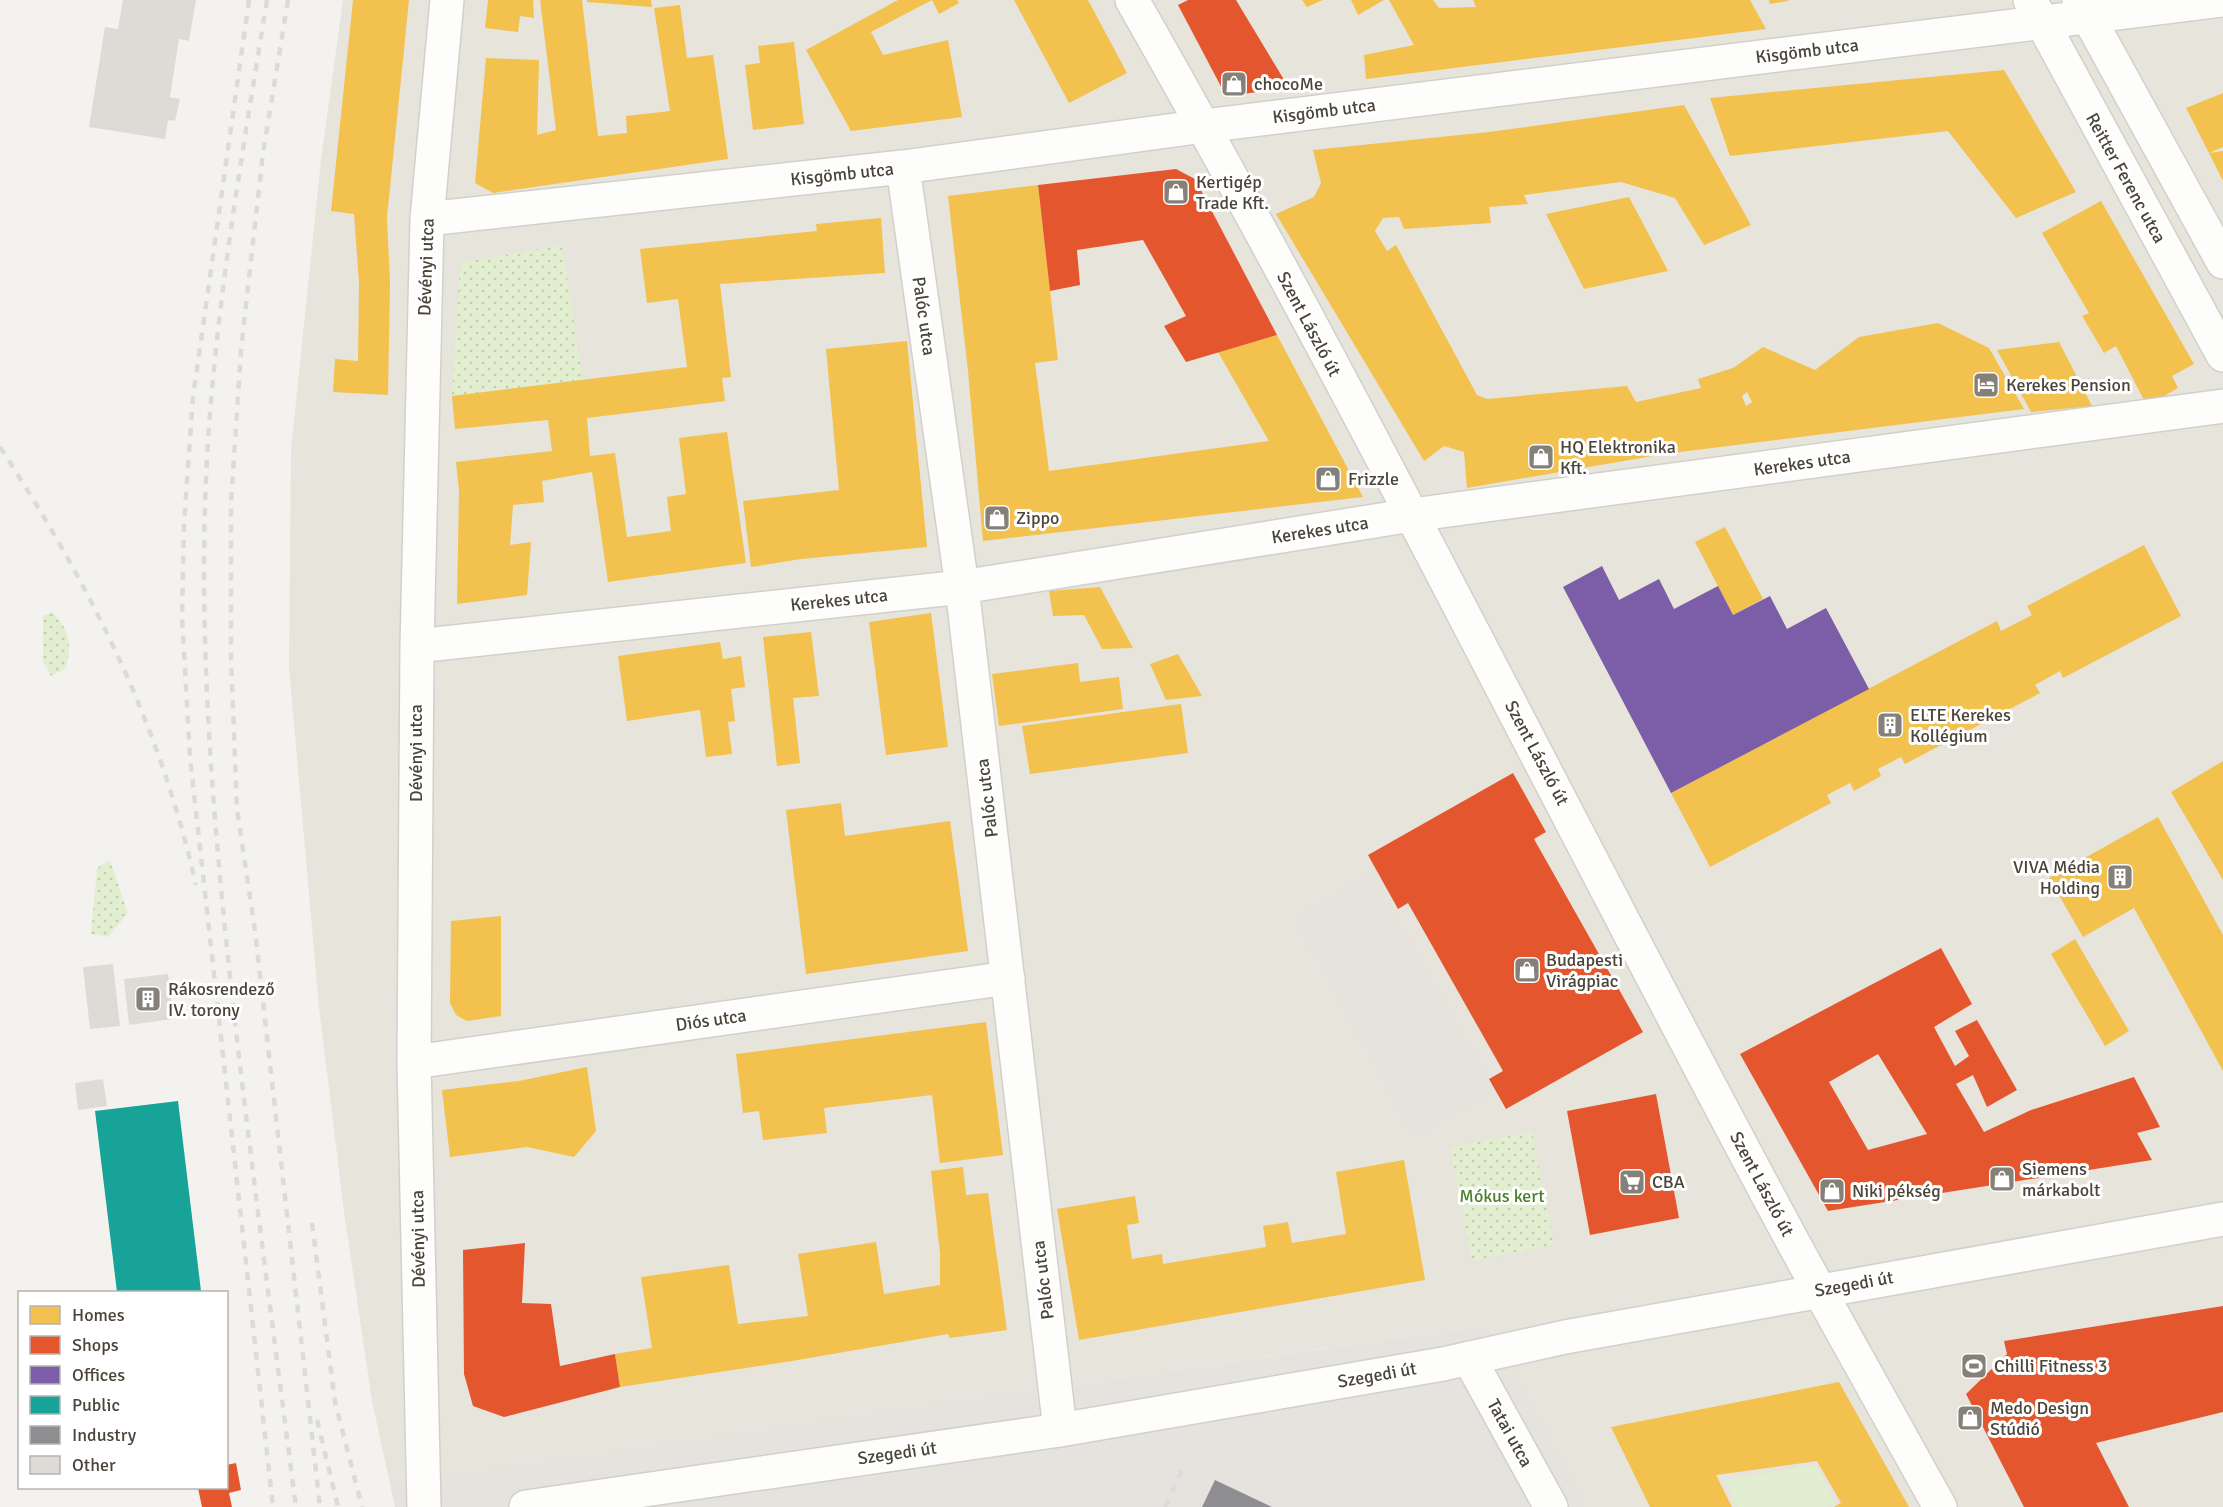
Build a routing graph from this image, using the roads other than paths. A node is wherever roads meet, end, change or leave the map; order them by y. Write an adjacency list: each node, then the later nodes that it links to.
1 (447, 0): 8 (street, Dévényi utca)
2 (1132, 0): 6 (street, Szent László út)
3 (2222, 0): 4 (street, Kisgömb utca)
4 (2083, 8): 5 (street, Kisgömb utca); 9 (street)
5 (2036, 11): 6 (street, Kisgömb utca); 10 (street, Reitter Ferenc utca)
6 (1204, 126): 7 (street, Kisgömb utca); 12 (street, Szent László út)
7 (903, 167): 8 (street, Kisgömb utca); 13 (street, Palóc utca)
8 (427, 219): 14 (street, Dévényi utca)
9 (2223, 262)
10 (2223, 355)
11 (2223, 406): 12 (street, Kerekes utca)
12 (1412, 515): 13 (street, Kerekes utca); 18 (street, Szent László út)
13 (962, 587): 14 (street, Kerekes utca); 15 (street, Palóc utca)
14 (417, 646): 16 (street, Dévényi utca)
15 (1008, 978): 16 (street, Diós utca); 20 (street, Palóc utca)
16 (414, 1062): 21 (street, Dévényi utca)
17 (2223, 1219): 18 (street, Szegedi út)
18 (1819, 1290): 19 (street, Szegedi út); 24 (street, Szent László út)
19 (1469, 1358): 20 (street, Szegedi út); 23 (street, Tatai utca)
20 (1060, 1430): 22 (street, Szegedi út)
21 (424, 1507)
22 (526, 1507)
23 (1551, 1507)
24 (1940, 1507)

